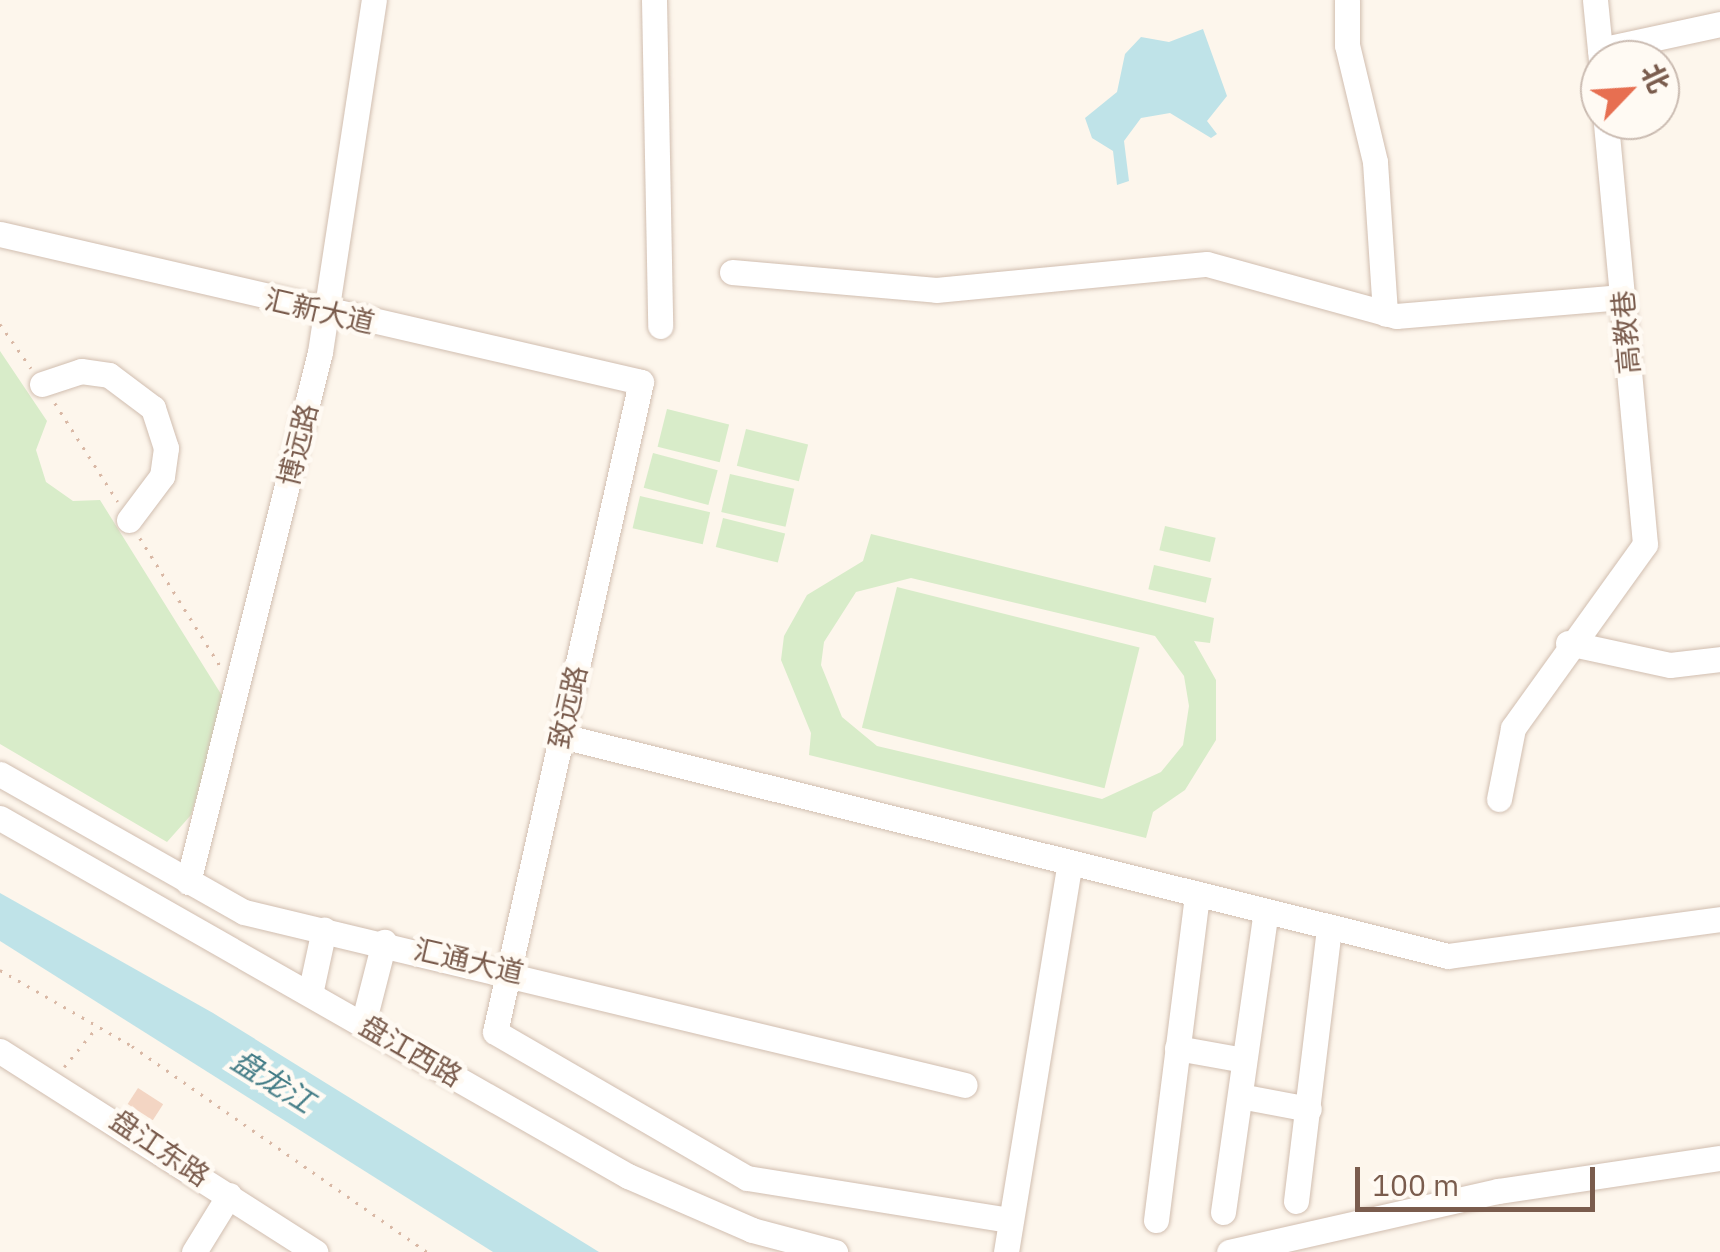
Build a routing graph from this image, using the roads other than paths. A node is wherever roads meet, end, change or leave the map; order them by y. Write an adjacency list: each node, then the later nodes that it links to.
1 (374, 0): 12 (street, 博远路)
2 (654, 0): 14 (street)
3 (1346, 0): 13 (street)
4 (1596, 0): 6 (street)
5 (1720, 24): 7 (street)
6 (1599, 40)
7 (1658, 40)
8 (1608, 140): 11 (street, 高教巷)
9 (0, 234): 12 (street, 汇新大道)
10 (732, 272): 13 (street)
11 (1622, 297): 13 (street); 18 (street, 高教巷)
12 (328, 314): 15 (street, 汇新大道); 25 (street, 博远路)
13 (1385, 314)
14 (660, 326)
15 (641, 382): 20 (street, 致远路)
16 (42, 384): 17 (street)
17 (129, 520)
18 (1568, 643): 19 (street); 22 (street)
19 (1720, 659)
20 (562, 736): 24 (street); 32 (street, 致远路)
21 (0, 774): 25 (street, 汇通大道)
22 (1498, 799)
23 (0, 818): 33 (street, 盘江西路)
24 (1070, 862): 26 (street); 45 (street)
25 (188, 882): 29 (street, 汇通大道)
26 (1197, 894): 27 (street); 35 (street)
27 (1266, 911): 30 (street); 37 (street)
28 (1720, 919): 30 (street)
29 (324, 929): 31 (street, 汇通大道); 33 (street)
30 (1329, 930): 40 (street)
31 (384, 942): 32 (street, 汇通大道); 34 (street)
32 (505, 968): 38 (street, 汇通大道); 45 (street, 致远路)
33 (310, 994): 34 (street, 盘江西路)
34 (364, 1024): 47 (street, 盘江西路)
35 (1177, 1048): 37 (street); 46 (street)
36 (0, 1051): 42 (street, 盘江东路)
37 (1244, 1060): 39 (street)
38 (965, 1085)
39 (1240, 1096): 40 (street); 44 (street)
40 (1309, 1109): 43 (street)
41 (1720, 1158): 52 (street)
42 (230, 1195): 48 (street); 49 (street, 盘江东路)
43 (1296, 1200)
44 (1223, 1212)
45 (1009, 1220): 51 (street)
46 (1156, 1220)
47 (796, 1247): 50 (street, 盘江西路)
48 (194, 1252)
49 (315, 1252)
50 (835, 1252)
51 (1006, 1252)
52 (1229, 1252)

